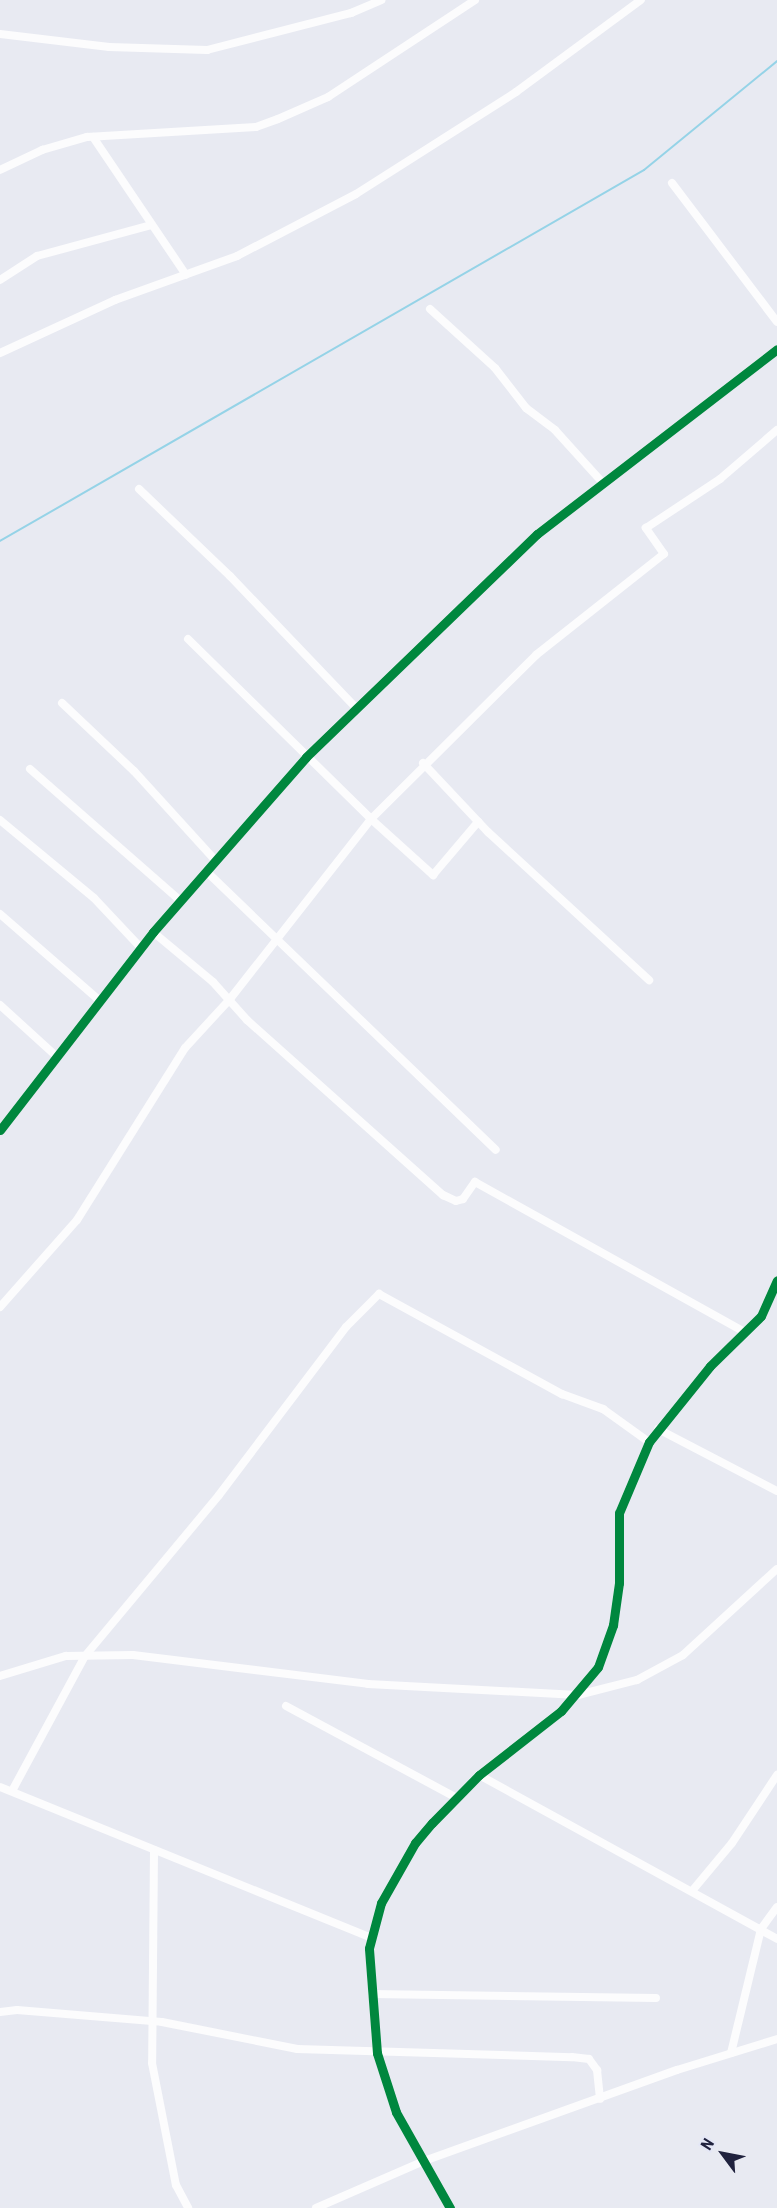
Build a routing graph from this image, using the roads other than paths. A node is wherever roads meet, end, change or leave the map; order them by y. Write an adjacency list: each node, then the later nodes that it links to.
1 (381, 0): 4 (street)
2 (475, 0): 5 (street)
3 (641, 0): 9 (street)
4 (0, 34)
5 (93, 137): 6 (street); 8 (street)
6 (0, 170)
7 (672, 183): 12 (street)
8 (151, 225): 9 (street); 10 (street)
9 (186, 274): 14 (street)
10 (0, 280)
11 (430, 309): 16 (street)
12 (777, 322)
13 (777, 349): 16 (street)
14 (0, 353)
15 (777, 430): 22 (street)
16 (602, 482): 20 (street)
17 (139, 489): 20 (street)
18 (188, 639): 21 (street)
19 (62, 703): 27 (street)
20 (357, 710): 21 (street)
21 (306, 757): 24 (street); 27 (street)
22 (423, 763): 24 (street); 26 (street)
23 (30, 769): 29 (street)
24 (371, 819): 26 (street); 32 (street)
25 (0, 820): 33 (street)
26 (478, 822): 34 (street)
27 (215, 860): 28 (street)
28 (206, 871): 29 (street); 32 (street)
29 (181, 901): 31 (street)
30 (0, 914): 36 (street)
31 (153, 932): 33 (street); 35 (street)
32 (278, 937): 35 (street); 40 (street)
33 (142, 949): 36 (street)
34 (649, 980)
35 (230, 999): 42 (street); 43 (street)
36 (100, 1001): 38 (street)
37 (0, 1005): 38 (street)
38 (56, 1056): 39 (street)
39 (0, 1130)
40 (496, 1150)
41 (777, 1280): 43 (street)
42 (0, 1307)
43 (744, 1332): 44 (street)
44 (658, 1429): 45 (street); 46 (street)
45 (649, 1442): 48 (street); 50 (street)
46 (777, 1491)
47 (777, 1569): 50 (street)
48 (85, 1656): 49 (street); 50 (street); 55 (street)
49 (0, 1676)
50 (578, 1695): 52 (street)
51 (286, 1706): 56 (street)
52 (479, 1775): 56 (street); 58 (street)
53 (777, 1775): 58 (street)
54 (0, 1787): 55 (street)
55 (12, 1791): 57 (street)
56 (457, 1798): 61 (street)
57 (154, 1850): 61 (street); 66 (street)
58 (692, 1891): 60 (street)
59 (777, 1907): 60 (street)
60 (761, 1929): 62 (street); 69 (street)
61 (370, 1937): 63 (street)
62 (777, 1938)
63 (372, 1994): 64 (street); 68 (street)
64 (656, 1998)
65 (0, 2012): 66 (street)
66 (150, 2021): 68 (street); 72 (street)
67 (777, 2039): 69 (street)
68 (377, 2053): 70 (street); 71 (street)
69 (731, 2053): 70 (street)
70 (600, 2099): 71 (street)
71 (424, 2162): 73 (street); 74 (street)
72 (188, 2208)
73 (316, 2208)
74 (450, 2208)

